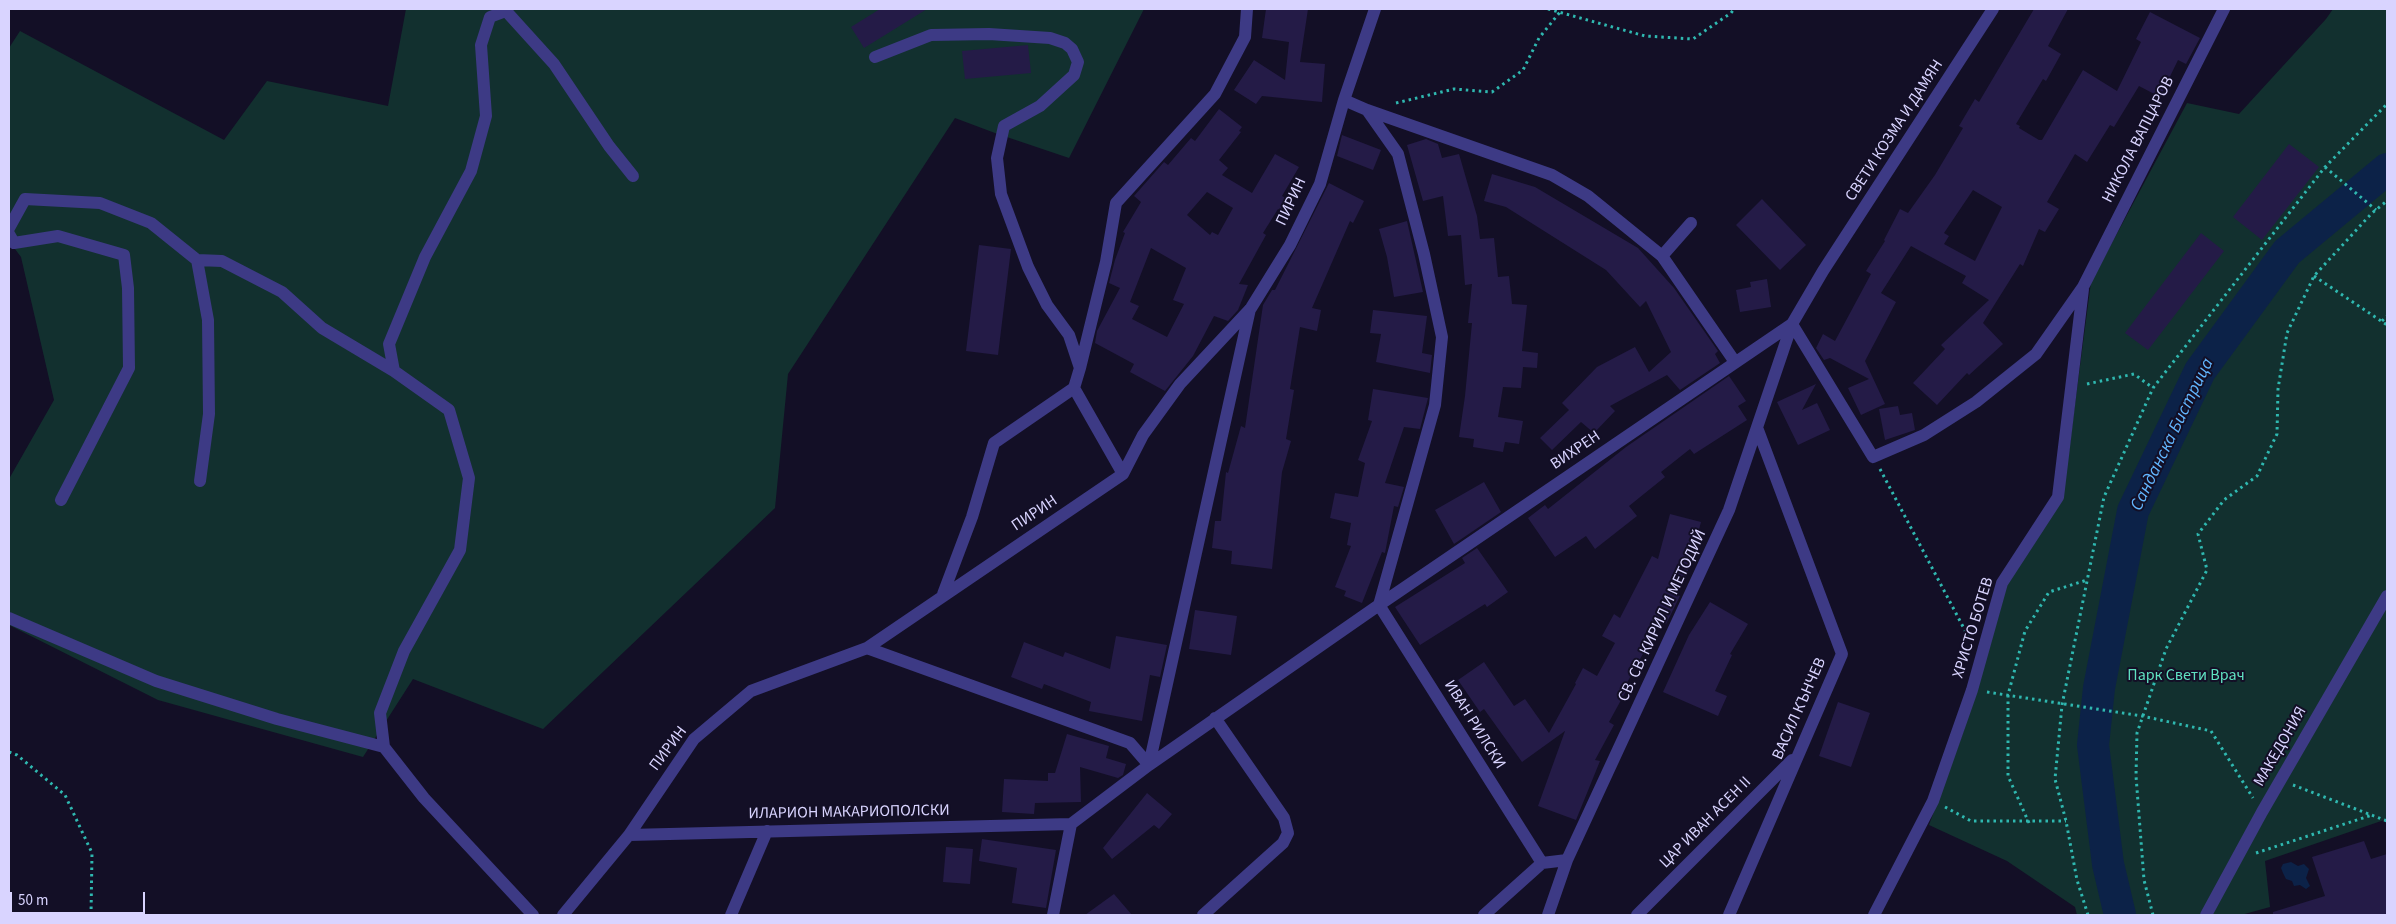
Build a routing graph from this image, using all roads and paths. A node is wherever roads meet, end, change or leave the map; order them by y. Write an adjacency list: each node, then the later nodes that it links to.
1 (1247, 9): 30 (street)
2 (1375, 9): 9 (street, ПИРИН)
3 (1548, 9): 7 (path)
4 (1734, 9): 7 (path)
5 (1994, 9): 27 (street, СВЕТИ КОЗМА И ДАМЯН)
6 (2224, 9): 23 (street, НИКОЛА ВАПЦАРОВ)
7 (1560, 12): 10 (path)
8 (875, 57): 30 (street)
9 (1344, 100): 12 (street); 24 (street, ПИРИН)
10 (1391, 104)
11 (2387, 104): 13 (path)
12 (1367, 110): 20 (street); 43 (street)
13 (2325, 167): 16 (path); 34 (path)
14 (633, 176): 31 (street)
15 (2387, 201): 16 (path)
16 (2376, 210): 22 (path)
17 (1691, 223): 20 (street)
18 (9, 228): 21 (street)
19 (9, 234): 39 (street)
20 (1662, 256): 29 (street)
21 (196, 260): 31 (street); 38 (street)
22 (2314, 276): 26 (path); 50 (path)
23 (2083, 287): 32 (street, ХРИСТО БОТЕВ); 36 (street)
24 (1251, 308): 37 (street, ПИРИН); 55 (street)
25 (2387, 316): 26 (path)
26 (2382, 322): 28 (path)
27 (1792, 324): 29 (street, ВИХРЕН); 35 (street, СВ. СВ. КИРИЛ И МЕТОДИЙ); 36 (street)
28 (2387, 325)
29 (1735, 362): 43 (street, ВИХРЕН)
30 (1080, 368): 33 (street)
31 (394, 370): 52 (street)
32 (2072, 386): 34 (path); 46 (street, ХРИСТО БОТЕВ)
33 (1074, 388): 37 (street); 41 (street)
34 (2153, 388): 40 (path)
35 (1758, 430): 54 (street, ВАСИЛ КЪНЧЕВ); 66 (street, СВ. СВ. КИРИЛ И МЕТОДИЙ)
36 (1874, 457): 46 (path)
37 (1123, 474): 41 (street, ПИРИН)
38 (200, 481)
39 (60, 500)
40 (2087, 580): 48 (path); 49 (path)
41 (943, 594): 45 (street, ПИРИН)
42 (2387, 596): 56 (street, МАКЕДОНИЯ)
43 (1378, 605): 51 (street, ВИХРЕН); 68 (street, ИВАН РИЛСКИ)
44 (9, 618): 52 (street)
45 (867, 648): 55 (street); 65 (street, ПИРИН)
46 (1980, 659): 47 (street, ХРИСТО БОТЕВ)
47 (1972, 690): 48 (path); 57 (street, ХРИСТО БОТЕВ)
48 (2008, 695): 49 (path); 61 (path)
49 (2062, 705): 50 (path); 62 (path)
50 (2142, 716): 58 (path); 81 (path)
51 (1215, 718): 55 (street, ВИХРЕН); 74 (street)
52 (384, 748): 70 (street)
53 (9, 752): 69 (path)
54 (1798, 754): 77 (street, ЦАР ИВАН АСЕН II); 78 (street, ВАСИЛ КЪНЧЕВ)
55 (1149, 765): 63 (street, ВИХРЕН)
56 (2281, 780): 58 (street, МАКЕДОНИЯ); 59 (path)
57 (1933, 801): 61 (path); 79 (street, ХРИСТО БОТЕВ)
58 (2262, 812): 67 (street, МАКЕДОНИЯ)
59 (2372, 815): 60 (path); 67 (path)
60 (2387, 821)
61 (2029, 822): 62 (path)
62 (2066, 822): 80 (path)
63 (1071, 824): 64 (street, ИЛАРИОН МАКАРИОПОЛСКИ); 73 (street)
64 (767, 831): 65 (street, ИЛАРИОН МАКАРИОПОЛСКИ); 72 (street)
65 (628, 835): 71 (street, ПИРИН)
66 (1567, 860): 68 (street); 76 (street, СВ. СВ. КИРИЛ И МЕТОДИЙ)
67 (2237, 860): 82 (street, МАКЕДОНИЯ)
68 (1542, 863): 75 (street)
69 (92, 915)
70 (534, 915)
71 (563, 915)
72 (731, 915)
73 (1053, 915)
74 (1203, 915)
75 (1484, 915)
76 (1548, 915)
77 (1637, 915)
78 (1730, 915)
79 (1874, 915)
80 (2088, 915)
81 (2153, 915)
82 (2206, 915)

